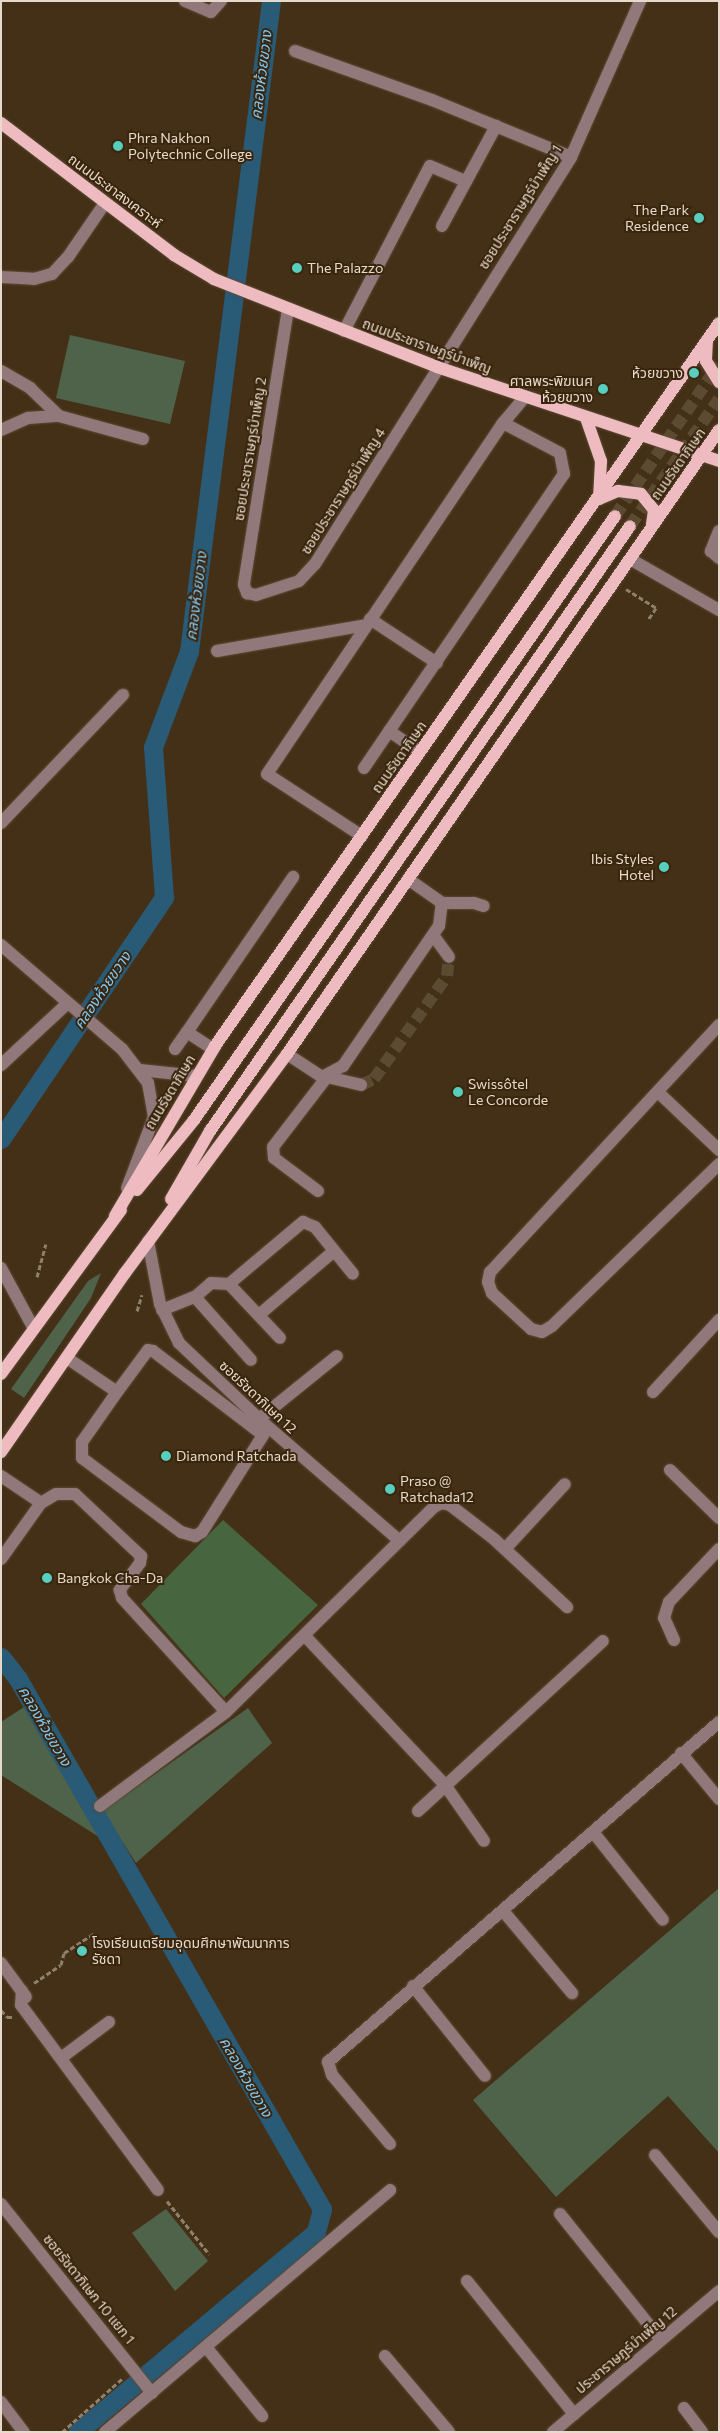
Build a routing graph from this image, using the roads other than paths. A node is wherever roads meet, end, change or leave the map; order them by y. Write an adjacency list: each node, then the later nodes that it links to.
1 (186, 1): 2 (street)
2 (221, 1)
3 (640, 1): 7 (street, ซอยประชาราษฎร์บำเพ็ญ 1)
4 (295, 51): 6 (street)
5 (1, 123): 9 (main road, ถนนประชาสงเคราะห์)
6 (496, 126): 7 (street); 8 (street)
7 (571, 157): 17 (street, ซอยประชาราษฎร์บำเพ็ญ 1)
8 (466, 181): 10 (street); 15 (street)
9 (105, 203): 11 (street); 12 (main road, ถนนประชาสงเคราะห์)
10 (442, 226)
11 (1, 277)
12 (214, 280): 13 (main road, ถนนประชาราษฎร์บำเพ็ญ)
13 (288, 309): 15 (main road, ถนนประชาราษฎร์บำเพ็ญ); 37 (street, ซอยประชาราษฎร์บำเพ็ญ 2)
14 (719, 323): 16 (main road, ถนนรัชดาภิเษก)
15 (344, 331): 17 (main road, ถนนประชาราษฎร์บำเพ็ญ)
16 (707, 340): 19 (main road); 26 (main road, ถนนรัชดาภิเษก)
17 (437, 367): 20 (main road, ถนนประชาราษฎร์บำเพ็ญ); 37 (street, ซอยประชาราษฎร์บำเพ็ญ 4)
18 (1, 371): 21 (street)
19 (719, 382)
20 (526, 397): 22 (main road, ถนนประชาราษฎร์บำเพ็ญ); 23 (street)
21 (58, 416): 24 (street); 27 (street)
22 (586, 418): 26 (main road, ถนนประชาราษฎร์บำเพ็ญ); 30 (main road)
23 (503, 423): 39 (street); 41 (street)
24 (1, 430)
25 (719, 430): 28 (main road, ถนนรัชดาภิเษก)
26 (642, 436): 28 (main road, ถนนประชาราษฎร์บำเพ็ญ); 30 (main road, ถนนรัชดาภิเษก)
27 (143, 439)
28 (700, 456): 29 (main road, ถนนประชาราษฎร์บำเพ็ญ); 33 (main road, ถนนรัชดาภิเษก)
29 (719, 461)
30 (599, 499): 33 (main road); 44 (main road, ถนนรัชดาภิเษก)
31 (615, 516): 70 (main road, ถนนรัชดาภิเษก)
32 (630, 526): 71 (main road, ถนนรัชดาภิเษก)
33 (652, 528): 36 (main road, ถนนรัชดาภิเษก)
34 (719, 531): 35 (street)
35 (719, 558)
36 (630, 559): 38 (street); 49 (main road, ถนนรัชดาภิเษก)
37 (247, 593)
38 (719, 610)
39 (368, 622): 40 (street); 41 (street); 47 (street)
40 (217, 651)
41 (437, 663): 43 (street)
42 (123, 695): 46 (street)
43 (389, 731): 44 (street); 45 (street)
44 (420, 752): 47 (main road, ถนนรัชดาภิเษก)
45 (364, 768)
46 (1, 823)
47 (362, 836): 59 (main road, ถนนรัชดาภิเษก)
48 (293, 877): 57 (street)
49 (408, 879): 50 (street); 60 (main road, ถนนรัชดาภิเษก)
50 (442, 903): 51 (street); 52 (street)
51 (484, 906)
52 (434, 935): 54 (street); 64 (street)
53 (1, 945): 55 (street)
54 (449, 957)
55 (72, 1007): 61 (street); 62 (street)
56 (719, 1025): 66 (street)
57 (187, 1032): 58 (street); 59 (street)
58 (175, 1049)
59 (213, 1049): 63 (main road, ถนนรัชดาภิเษก)
60 (287, 1054): 64 (street); 71 (main road, ถนนรัชดาภิเษก)
61 (1, 1066)
62 (140, 1070): 63 (street); 70 (street)
63 (197, 1076): 70 (main road, ถนนรัชดาภิเษก)
64 (328, 1077): 65 (street); 69 (street)
65 (361, 1085)
66 (659, 1093): 67 (street); 68 (street)
67 (719, 1150)
68 (719, 1164)
69 (318, 1191)
70 (115, 1216): 80 (main road, ถนนรัชดาภิเษก)
71 (145, 1245): 77 (street, ซอยรัชดาภิเษก 12); 83 (main road, ถนนรัชดาภิเษก)
72 (334, 1250): 74 (street); 75 (street); 78 (street)
73 (1, 1268): 80 (street)
74 (353, 1274)
75 (229, 1284): 76 (street); 78 (street)
76 (195, 1298): 77 (street); 84 (street)
77 (162, 1310): 88 (street, ซอยรัชดาภิเษก 12)
78 (260, 1314): 81 (street)
79 (719, 1320): 87 (street)
80 (34, 1329): 85 (main road, ถนนรัชดาภิเษก)
81 (280, 1338)
82 (337, 1356): 88 (street)
83 (66, 1358): 86 (street); 89 (main road, ถนนรัชดาภิเษก)
84 (251, 1360)
85 (1, 1374)
86 (117, 1392): 86 (street)
87 (653, 1392)
88 (259, 1419): 95 (street, ซอยรัชดาภิเษก 12)
89 (1, 1452)
90 (670, 1470): 94 (street)
91 (1, 1476): 93 (street)
92 (565, 1484): 96 (street)
93 (41, 1504): 98 (street); 103 (street)
94 (719, 1518)
95 (400, 1541): 96 (street); 100 (street)
96 (505, 1549): 99 (street)
97 (719, 1550): 101 (street)
98 (1, 1559)
99 (567, 1607)
100 (305, 1636): 103 (street); 106 (street)
101 (674, 1640)
102 (603, 1641): 106 (street)
103 (226, 1712): 108 (street)
104 (719, 1722): 105 (street)
105 (681, 1753): 107 (street); 110 (street)
106 (445, 1785): 109 (street); 111 (street)
107 (719, 1799)
108 (100, 1806)
109 (418, 1810)
110 (593, 1832): 112 (street); 113 (street)
111 (484, 1841)
112 (504, 1912): 115 (street); 116 (street)
113 (663, 1920)
114 (1, 1963): 118 (street)
115 (413, 1986): 119 (street); 120 (street)
116 (572, 1993)
117 (109, 2022): 118 (street)
118 (59, 2055): 123 (street)
119 (485, 2076)
120 (390, 2144)
121 (654, 2155): 126 (street)
122 (390, 2190): 130 (street)
123 (161, 2193)
124 (1, 2204): 132 (street, ซอยรัชดาภิเษก 10 แยก 1)
125 (560, 2214): 129 (street)
126 (719, 2232)
127 (467, 2281): 135 (street)
128 (719, 2291): 129 (street, ประชาราษฎร์บำเพ็ญ 12)
129 (661, 2340): 135 (street, ประชาราษฎร์บำเพ็ญ 12)
130 (206, 2347): 132 (street); 136 (street)
131 (385, 2356): 139 (street)
132 (151, 2391): 138 (street)
133 (1, 2402): 137 (street)
134 (684, 2408): 141 (street)
135 (574, 2414): 140 (street, ประชาราษฎร์บำเพ็ญ 12)
136 (262, 2416)
137 (24, 2432)
138 (106, 2432)
139 (448, 2432)
140 (553, 2432)
141 (702, 2432)

